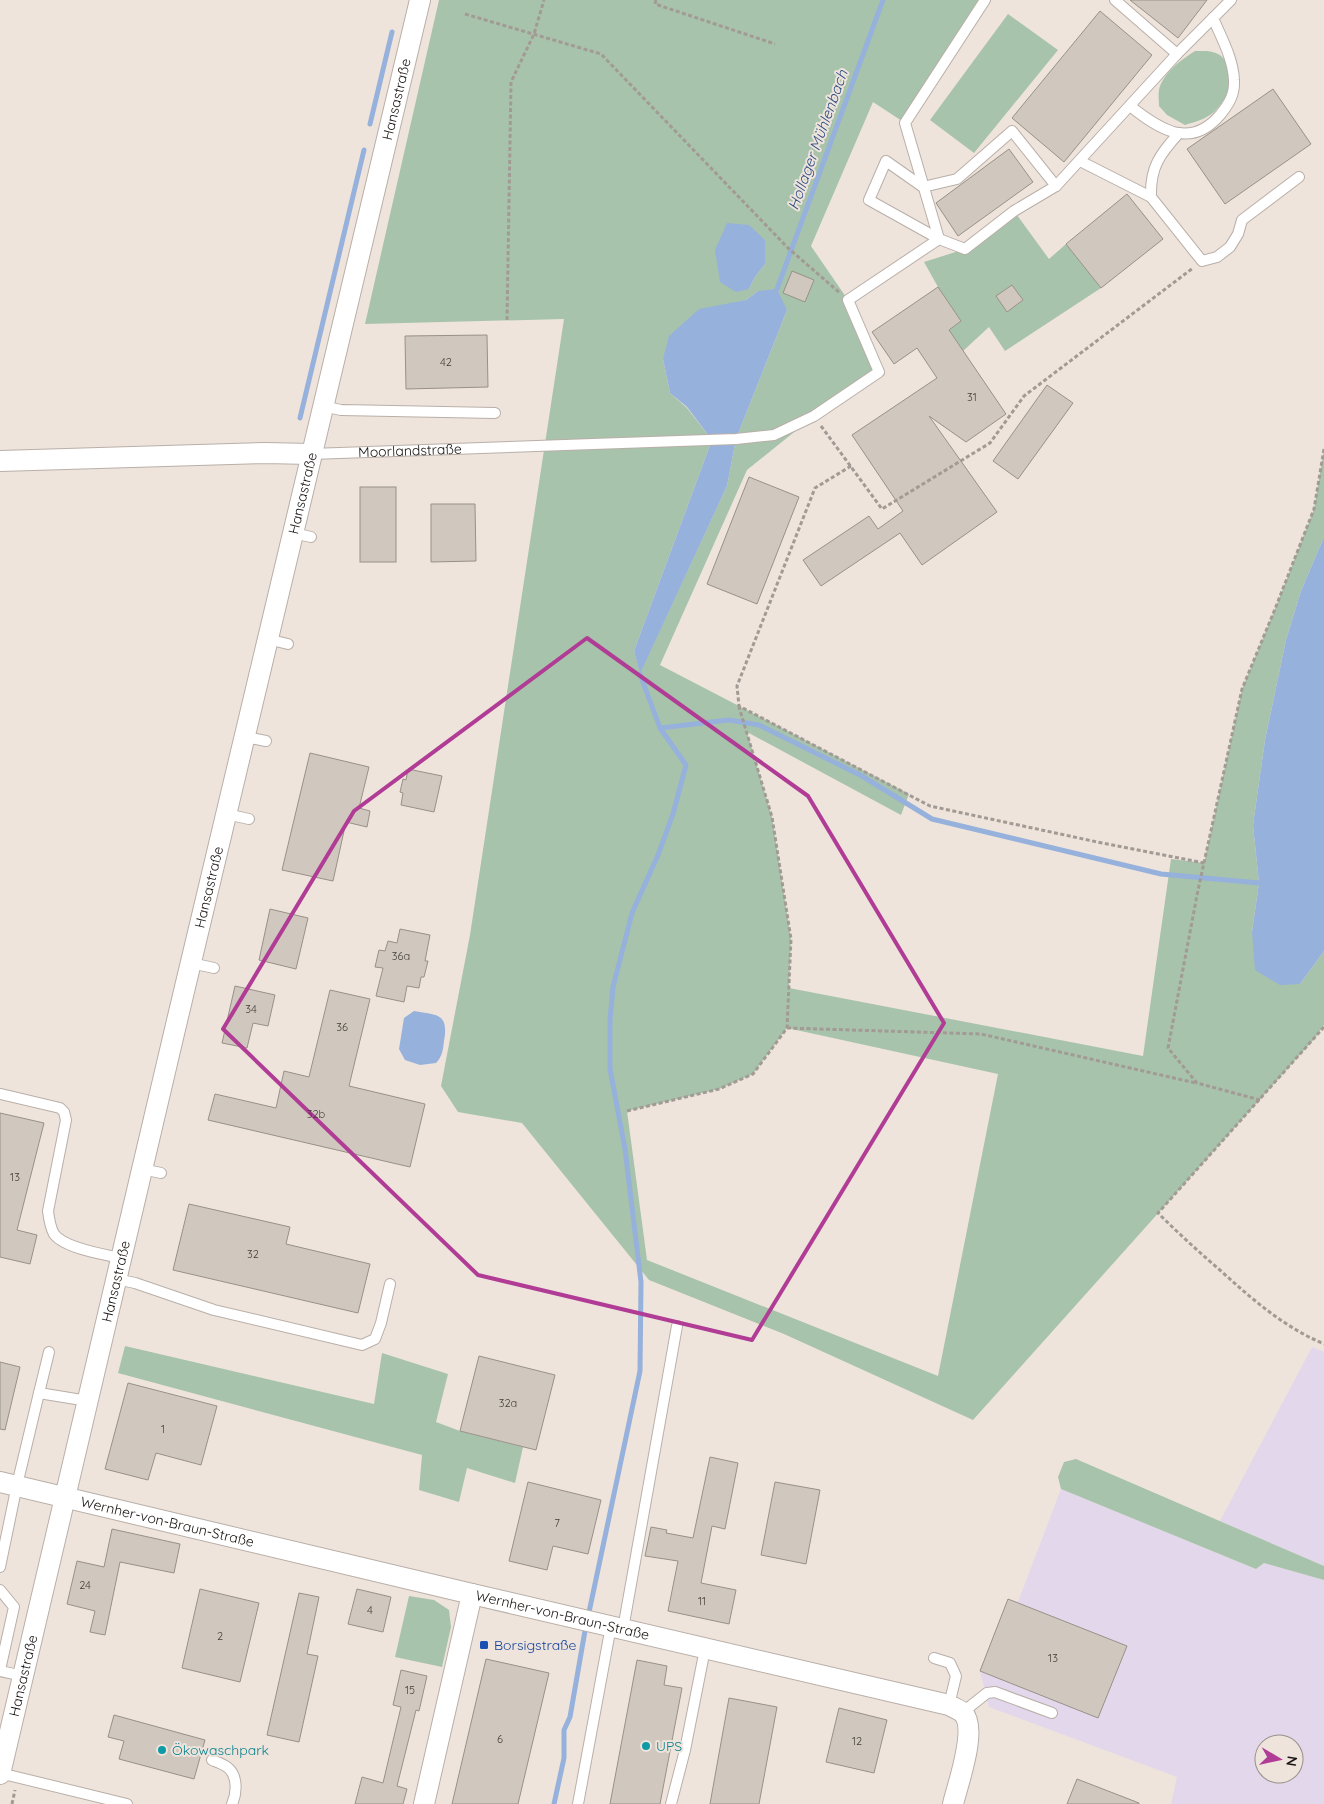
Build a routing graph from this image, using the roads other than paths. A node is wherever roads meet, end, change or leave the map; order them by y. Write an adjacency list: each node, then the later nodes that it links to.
1 (420, 0): 15 (street, Hansastraße)
2 (985, 0): 12 (lane)
3 (1115, 0): 6 (lane)
4 (1231, 0): 5 (lane)
5 (1213, 18): 6 (lane); 8 (lane)
6 (1177, 54): 7 (lane)
7 (1130, 106): 8 (lane); 9 (lane)
8 (1179, 133): 13 (lane)
9 (1080, 161): 11 (lane); 13 (lane)
10 (1299, 177): 13 (lane)
11 (1056, 186): 12 (lane); 14 (lane)
12 (923, 187): 14 (lane); 14 (lane)
13 (1151, 197)
14 (938, 239): 17 (lane, Moorlandstraße)
15 (322, 406): 16 (lane); 17 (street, Hansastraße)
16 (495, 413)
17 (311, 454): 18 (street, Moorlandstraße); 19 (street, Hansastraße)
18 (0, 461)
19 (268, 639): 20 (lane); 21 (street, Hansastraße)
20 (288, 644)
21 (245, 737): 22 (lane); 23 (street, Hansastraße)
22 (266, 741)
23 (226, 814): 24 (lane); 25 (street, Hansastraße)
24 (249, 819)
25 (191, 963): 26 (lane); 28 (street, Hansastraße)
26 (214, 968)
27 (1, 1094): 28 (lane)
28 (121, 1258): 29 (street, Hansastraße)
29 (116, 1279): 30 (lane); 34 (street, Hansastraße)
30 (390, 1284)
31 (677, 1326): 40 (lane)
32 (49, 1352): 33 (lane)
33 (39, 1393): 34 (lane); 35 (lane)
34 (88, 1401): 36 (street, Hansastraße)
35 (8, 1483): 36 (street, Wernher-von-Braun-Straße); 37 (lane)
36 (66, 1496): 39 (street, Wernher-von-Braun-Straße); 44 (street, Hansastraße)
37 (0, 1567)
38 (0, 1590): 43 (lane)
39 (472, 1594): 40 (street, Wernher-von-Braun-Straße); 51 (street)
40 (611, 1626): 41 (street, Wernher-von-Braun-Straße); 52 (lane)
41 (705, 1649): 45 (street, Wernher-von-Braun-Straße); 53 (lane)
42 (934, 1658): 45 (lane)
43 (0, 1670): 44 (lane)
44 (24, 1676): 48 (street, Hansastraße)
45 (956, 1709): 46 (lane); 54 (street)
46 (1052, 1713)
47 (212, 1760): 50 (lane)
48 (0, 1773): 49 (lane)
49 (127, 1804)
50 (232, 1804)
51 (424, 1804)
52 (578, 1804)
53 (671, 1804)
54 (949, 1804)

